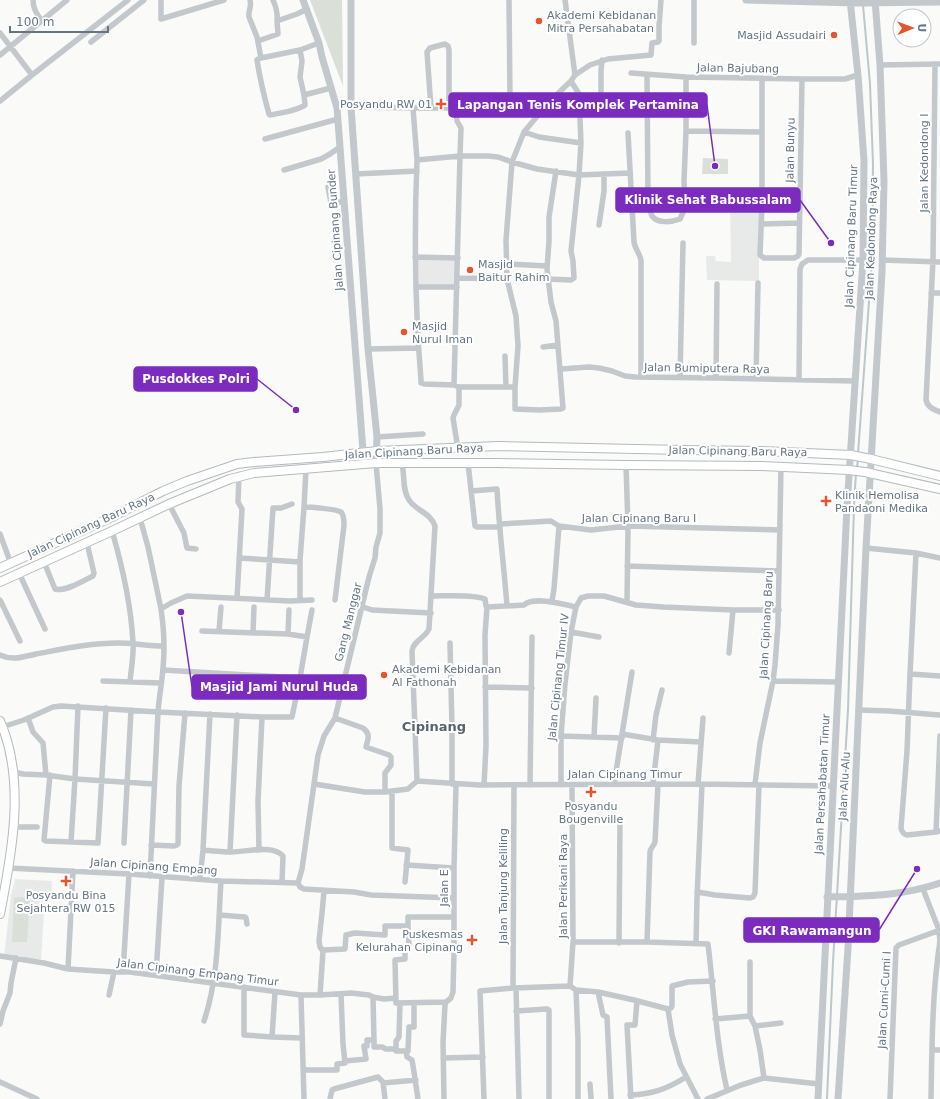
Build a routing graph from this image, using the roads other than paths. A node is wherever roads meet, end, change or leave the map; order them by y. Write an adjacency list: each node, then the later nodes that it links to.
1 (33, 0): 21 (street)
2 (67, 0): 21 (street)
3 (128, 0): 36 (street)
4 (144, 0): 25 (street)
5 (161, 0): 6 (street)
6 (223, 0)
7 (250, 0): 24 (street)
8 (273, 0): 22 (street)
9 (303, 0): 20 (street, Jalan Cipinang Bunder)
10 (351, 0): 53 (street)
11 (509, 0): 57 (street)
12 (565, 0): 38 (street)
13 (661, 0): 32 (street)
14 (694, 0): 27 (street)
15 (746, 0): 16 (street)
16 (768, 1): 17 (street)
17 (852, 2): 18 (street); 37 (street, Jalan Cipinang Baru Timur)
18 (873, 2): 19 (street); 34 (street, Jalan Kedondong Raya)
19 (940, 2)
20 (307, 9): 22 (street); 26 (street, Jalan Cipinang Bunder)
21 (42, 21): 28 (street)
22 (277, 21): 24 (street)
23 (0, 32): 28 (street)
24 (258, 41): 31 (street)
25 (91, 42)
26 (320, 43): 29 (street); 46 (street, Jalan Cipinang Bunder)
27 (694, 44)
28 (11, 47): 30 (street); 36 (street)
29 (300, 50): 31 (street); 47 (street)
30 (0, 55)
31 (261, 58): 47 (street)
32 (602, 60): 38 (street); 51 (street)
33 (938, 64): 34 (street, Jalan Kedondong I); 48 (street, Jalan Kedondong I)
34 (880, 65): 86 (street, Jalan Kedondong Raya)
35 (631, 73): 39 (street, Jalan Bajubang)
36 (32, 74): 50 (street)
37 (858, 74): 43 (street, Jalan Bajubang); 45 (street, Jalan Cipinang Baru Timur)
38 (575, 75): 44 (street)
39 (647, 75): 40 (street, Jalan Bajubang); 59 (street)
40 (686, 77): 41 (street, Jalan Bajubang); 59 (street)
41 (762, 78): 42 (street, Jalan Bajubang); 61 (street)
42 (802, 79): 43 (street, Jalan Bajubang); 79 (street, Jalan Bunyu)
43 (845, 79): 45 (street, Jalan Bajubang)
44 (571, 81): 49 (street); 64 (street)
45 (859, 84): 85 (street, Jalan Cipinang Baru Timur)
46 (331, 88): 47 (street); 58 (street, Jalan Cipinang Bunder)
47 (304, 95)
48 (937, 98): 78 (street, Jalan Kedondong I)
49 (551, 100): 52 (street); 60 (street)
50 (0, 101)
51 (601, 104)
52 (564, 105)
53 (351, 107): 54 (street); 73 (street)
54 (413, 108): 55 (street); 67 (street)
55 (431, 108): 56 (street); 56 (street)
56 (449, 108): 57 (street)
57 (456, 108): 66 (street)
58 (338, 119): 63 (street); 65 (street, Jalan Cipinang Bunder)
59 (686, 131): 61 (street)
60 (524, 132): 64 (street); 68 (street)
61 (762, 132): 80 (street)
62 (628, 133): 72 (street)
63 (265, 139)
64 (581, 143): 75 (street)
65 (340, 147): 69 (street); 77 (street, Jalan Cipinang Bunder)
66 (460, 156): 67 (street); 68 (street); 84 (street)
67 (417, 160): 70 (street)
68 (512, 162): 71 (street); 89 (street)
69 (284, 170)
70 (417, 171): 73 (street); 83 (street)
71 (556, 171): 75 (street); 90 (street)
72 (630, 173): 74 (street); 110 (street)
73 (356, 174): 91 (street)
74 (604, 174): 75 (street); 81 (street)
75 (580, 175): 95 (street)
76 (328, 187): 77 (street)
77 (344, 201): 92 (street, Jalan Cipinang Bunder)
78 (937, 217): 87 (street, Jalan Kedondong I)
79 (799, 223): 80 (street); 80 (street, Jalan Bunyu)
80 (761, 224)
81 (599, 225)
82 (683, 243): 111 (street)
83 (415, 257): 84 (street); 98 (street)
84 (458, 258): 93 (street)
85 (863, 260): 114 (street); 115 (street, Jalan Cipinang Baru Timur)
86 (882, 260): 87 (street); 126 (street, Jalan Kedondong Raya)
87 (933, 262): 88 (street); 100 (street, Jalan Kedondong I)
88 (940, 262)
89 (506, 264): 90 (street); 94 (street)
90 (547, 266): 95 (street)
91 (362, 268): 92 (street); 103 (street)
92 (349, 271): 102 (street, Jalan Cipinang Bunder)
93 (457, 278): 94 (street); 99 (street)
94 (506, 279): 118 (street)
95 (548, 279): 104 (street)
96 (758, 283): 113 (street)
97 (716, 284): 112 (street)
98 (416, 287): 99 (street); 106 (street)
99 (457, 287): 116 (street)
100 (931, 293): 101 (street); 119 (street, Jalan Kedondong I)
101 (940, 293)
102 (351, 295): 103 (street); 124 (street, Jalan Cipinang Bunder)
103 (364, 295): 107 (street)
104 (558, 345): 105 (street); 109 (street)
105 (543, 347)
106 (418, 348): 107 (street); 116 (street)
107 (368, 350): 121 (street)
108 (505, 356): 117 (street)
109 (561, 369): 110 (street, Jalan Bumiputera Raya); 118 (street)
110 (641, 377): 111 (street, Jalan Bumiputera Raya)
111 (680, 377): 112 (street, Jalan Bumiputera Raya)
112 (716, 378): 113 (street, Jalan Bumiputera Raya)
113 (756, 378): 114 (street, Jalan Bumiputera Raya)
114 (799, 380): 115 (street, Jalan Bumiputera Raya)
115 (854, 381): 125 (street, Jalan Cipinang Baru Timur)
116 (456, 386): 117 (street); 122 (street)
117 (506, 386): 118 (street)
118 (515, 387)
119 (940, 412)
120 (423, 434): 121 (street)
121 (377, 437): 123 (street)
122 (458, 449): 123 (main road, Jalan Cipinang Baru Raya); 125 (main road, Jalan Cipinang Baru Raya)
123 (377, 451): 124 (main road, Jalan Cipinang Baru Raya); 127 (street)
124 (364, 453): 129 (street, Jalan Cipinang Bunder); 143 (main road, Jalan Cipinang Baru Raya)
125 (853, 456): 126 (main road, Jalan Cipinang Baru Raya); 134 (street, Jalan Cipinang Baru Timur)
126 (869, 459): 135 (street, Jalan Kedondong Raya); 137 (main road, Jalan Cipinang Baru Raya)
127 (376, 463): 129 (main road, Jalan Cipinang Baru Raya); 130 (main road, Jalan Cipinang Baru Raya); 180 (street, Gang Manggar)
128 (468, 463): 130 (main road, Jalan Cipinang Baru Raya); 131 (main road, Jalan Cipinang Baru Raya); 139 (street)
129 (364, 464): 133 (main road, Jalan Cipinang Baru Raya)
130 (402, 464): 168 (street)
131 (626, 466): 132 (main road, Jalan Cipinang Baru Raya); 148 (street)
132 (781, 466): 134 (main road, Jalan Cipinang Baru Raya); 150 (street, Jalan Cipinang Baru)
133 (306, 469): 136 (main road, Jalan Cipinang Baru Raya); 142 (street)
134 (852, 471): 135 (main road, Jalan Cipinang Baru Raya); 212 (street, Jalan Persahabatan Timur)
135 (867, 473): 138 (main road, Jalan Cipinang Baru Raya); 154 (street, Jalan Alu-Alu)
136 (239, 476): 140 (main road, Jalan Cipinang Baru Raya); 157 (street)
137 (940, 476)
138 (940, 489)
139 (471, 491): 146 (street, Jalan Cipinang Baru I); 146 (street)
140 (169, 504): 144 (main road, Jalan Cipinang Baru Raya); 155 (street)
141 (292, 504): 159 (street)
142 (304, 507): 161 (street); 174 (street)
143 (112, 517): 145 (main road, Jalan Cipinang Baru Raya); 149 (main road)
144 (140, 518): 149 (main road, Jalan Cipinang Baru Raya); 183 (street)
145 (98, 523): 152 (main road); 162 (main road, Jalan Cipinang Baru Raya)
146 (500, 525): 147 (street, Jalan Cipinang Baru I); 177 (street)
147 (559, 526): 148 (street, Jalan Cipinang Baru I); 175 (street)
148 (628, 526): 150 (street, Jalan Cipinang Baru I); 163 (street)
149 (114, 530): 152 (main road, Jalan Cipinang Baru Raya); 200 (street)
150 (780, 530): 165 (street, Jalan Cipinang Baru)
151 (0, 534): 162 (street)
152 (103, 535): 153 (main road, Jalan Cipinang Baru Raya)
153 (86, 543): 160 (main road, Jalan Cipinang Baru Raya); 160 (street)
154 (866, 548): 156 (street); 221 (street, Jalan Alu-Alu)
155 (196, 549)
156 (916, 553): 158 (street); 206 (street)
157 (239, 558): 159 (street); 169 (street)
158 (940, 558)
159 (270, 560): 161 (street); 171 (street)
160 (44, 562): 166 (main road, Jalan Cipinang Baru Raya)
161 (300, 562): 172 (street)
162 (11, 564): 164 (main road, Jalan Cipinang Baru Raya)
163 (627, 566): 165 (street); 176 (street)
164 (0, 568)
165 (779, 571): 187 (street, Jalan Cipinang Baru)
166 (19, 573): 167 (main road, Jalan Cipinang Baru Raya); 189 (street)
167 (0, 582)
168 (432, 596): 181 (street); 188 (street)
169 (237, 598): 171 (street); 183 (street)
170 (0, 600): 198 (street)
171 (267, 600): 172 (street)
172 (300, 600): 173 (street)
173 (312, 600)
174 (335, 600)
175 (552, 601): 177 (street); 182 (street)
176 (627, 602): 182 (street, Jalan Cipinang Timur IV); 186 (street)
177 (507, 606): 181 (street)
178 (221, 607): 191 (street)
179 (254, 607): 193 (street)
180 (363, 607): 188 (street); 230 (street, Gang Manggar)
181 (487, 607): 214 (street)
182 (576, 607): 192 (street, Jalan Cipinang Timur IV)
183 (161, 609): 201 (street)
184 (289, 610): 194 (street)
185 (312, 610): 195 (street)
186 (733, 610): 187 (street); 202 (street)
187 (779, 610): 210 (street, Jalan Cipinang Baru)
188 (431, 613): 244 (street)
189 (46, 629)
190 (202, 631): 191 (street)
191 (219, 631): 193 (street)
192 (571, 632): 197 (street); 233 (street, Jalan Cipinang Timur IV)
193 (253, 633): 194 (street)
194 (288, 634): 195 (street)
195 (307, 637): 208 (street)
196 (532, 637): 215 (street)
197 (599, 637)
198 (20, 641)
199 (450, 643): 247 (street, Jalan E)
200 (134, 644): 201 (street); 203 (street); 211 (street)
201 (164, 646): 204 (street)
202 (729, 653)
203 (0, 655)
204 (163, 670): 208 (street); 213 (street)
205 (632, 672): 234 (street)
206 (910, 674): 207 (street); 223 (street)
207 (940, 676)
208 (300, 678): 228 (street)
209 (104, 681): 211 (street)
210 (773, 681): 212 (street); 256 (street, Jalan Cipinang Baru)
211 (130, 682): 213 (street)
212 (839, 682): 257 (street, Jalan Persahabatan Timur)
213 (161, 683): 222 (street)
214 (485, 687): 215 (street); 248 (street)
215 (532, 688): 253 (street)
216 (662, 690): 237 (street)
217 (596, 698): 236 (street)
218 (78, 706): 219 (street); 229 (street); 241 (street)
219 (106, 708): 220 (street); 242 (street)
220 (131, 710): 222 (street); 243 (street)
221 (859, 710): 223 (street); 286 (street, Jalan Alu-Alu)
222 (158, 712): 224 (street); 245 (street)
223 (908, 712): 227 (street); 262 (street)
224 (185, 713): 225 (street); 265 (street)
225 (210, 714): 226 (street); 266 (street)
226 (237, 715): 228 (street); 268 (street)
227 (940, 715)
228 (262, 717): 267 (street)
229 (28, 718): 232 (street); 240 (street)
230 (335, 718): 246 (street, Gang Manggar); 258 (street)
231 (703, 718): 238 (street)
232 (1, 724): 239 (main road)
233 (561, 736): 236 (street); 254 (street, Jalan Cipinang Timur IV)
234 (622, 736): 236 (street); 237 (street); 249 (street)
235 (940, 736): 262 (street)
236 (594, 737)
237 (655, 740): 238 (street); 250 (street)
238 (701, 742): 251 (street)
239 (14, 772): 240 (street); 260 (main road)
240 (48, 775): 241 (street); 263 (street)
241 (75, 779): 242 (street); 263 (street)
242 (102, 780): 243 (street); 263 (street)
243 (126, 782): 245 (street); 264 (street)
244 (417, 782): 247 (street, Jalan Cipinang Timur); 258 (street, Jalan Cipinang Timur)
245 (154, 784): 265 (street)
246 (314, 784): 258 (street, Jalan Cipinang Timur); 279 (street)
247 (454, 784): 248 (street, Jalan Cipinang Timur); 271 (street, Jalan E)
248 (484, 784): 252 (street, Jalan Cipinang Timur)
249 (614, 784): 250 (street, Jalan Cipinang Timur); 255 (street, Jalan Cipinang Timur)
250 (655, 784): 251 (street, Jalan Cipinang Timur); 296 (street)
251 (700, 784): 256 (street, Jalan Cipinang Timur); 284 (street)
252 (514, 785): 253 (street, Jalan Cipinang Timur); 311 (street, Jalan Tanjung Keliling)
253 (530, 785): 254 (street, Jalan Cipinang Timur)
254 (561, 785): 255 (street, Jalan Cipinang Timur)
255 (572, 785): 295 (street, Jalan Perikani Raya)
256 (757, 785): 257 (street, Jalan Cipinang Timur); 284 (street, Jalan Cipinang Baru)
257 (833, 786): 285 (street, Jalan Persahabatan Timur)
258 (388, 792): 269 (street)
259 (620, 819): 297 (street)
260 (13, 827): 261 (street); 270 (main road)
261 (37, 827)
262 (938, 832)
263 (71, 842)
264 (124, 843)
265 (152, 845): 274 (street)
266 (204, 850): 268 (street); 276 (street)
267 (260, 850): 268 (street); 278 (street)
268 (230, 852)
269 (406, 865): 271 (street); 280 (street)
270 (8, 868): 272 (street, Jalan Cipinang Empang); 288 (main road)
271 (454, 868): 287 (street, Jalan E)
272 (73, 871): 273 (street, Jalan Cipinang Empang); 303 (street)
273 (129, 874): 274 (street, Jalan Cipinang Empang); 305 (street)
274 (150, 876): 275 (street, Jalan Cipinang Empang)
275 (162, 877): 276 (street, Jalan Cipinang Empang); 306 (street)
276 (200, 879): 277 (street, Jalan Cipinang Empang)
277 (221, 881): 278 (street, Jalan Cipinang Empang); 289 (street)
278 (282, 882): 279 (street, Jalan Cipinang Empang)
279 (298, 882): 283 (street)
280 (405, 882)
281 (940, 883): 282 (street)
282 (923, 889): 286 (street); 293 (street)
283 (324, 891): 287 (street); 299 (street)
284 (697, 892): 298 (street)
285 (829, 897): 286 (street); 349 (street, Jalan Persahabatan Timur)
286 (846, 897): 368 (street, Jalan Alu-Alu)
287 (454, 898): 290 (street, Jalan E)
288 (0, 914)
289 (219, 915): 291 (street); 308 (street)
290 (454, 918): 292 (street); 322 (street, Jalan E)
291 (247, 924)
292 (408, 926): 299 (street); 320 (street)
293 (939, 930): 294 (street); 369 (street, Jalan Cumi-Cumi I)
294 (940, 941): 336 (street)
295 (573, 942): 297 (street); 309 (street, Jalan Perikani Raya)
296 (647, 942): 297 (street); 298 (street)
297 (619, 943)
298 (696, 944): 307 (street)
299 (323, 950): 317 (street)
300 (0, 956): 301 (street, Jalan Cipinang Empang Timur)
301 (16, 958): 303 (street, Jalan Cipinang Empang Timur); 330 (street)
302 (750, 962): 326 (street)
303 (68, 969): 304 (street, Jalan Cipinang Empang Timur)
304 (114, 972): 305 (street, Jalan Cipinang Empang Timur); 318 (street)
305 (123, 972): 306 (street, Jalan Cipinang Empang Timur)
306 (156, 975): 308 (street, Jalan Cipinang Empang Timur)
307 (713, 981): 324 (street); 327 (street)
308 (213, 983): 310 (street, Jalan Cipinang Empang Timur); 328 (street)
309 (570, 986): 311 (street); 312 (street)
310 (244, 987): 313 (street, Jalan Cipinang Empang Timur); 332 (street)
311 (514, 988): 325 (street, Jalan Tanjung Keliling); 339 (street)
312 (576, 990): 314 (street); 362 (street)
313 (275, 992): 316 (street, Jalan Cipinang Empang Timur); 332 (street)
314 (598, 992): 321 (street); 364 (street)
315 (341, 994): 317 (street, Jalan Cipinang Empang Timur); 319 (street, Jalan Cipinang Empang Timur); 341 (street)
316 (301, 995): 317 (street, Jalan Cipinang Empang Timur); 333 (street)
317 (320, 995)
318 (108, 996)
319 (373, 997): 320 (street, Jalan Cipinang Empang Timur); 334 (street)
320 (398, 1001): 323 (street, Jalan Cipinang Empang Timur); 335 (street)
321 (637, 1001): 324 (street); 352 (street)
322 (446, 1002): 323 (street, Jalan Cipinang Empang Timur); 340 (street)
323 (414, 1004): 338 (street)
324 (668, 1009): 343 (street)
325 (516, 1011): 360 (street, Jalan Tanjung Keliling); 361 (street)
326 (750, 1016): 327 (street); 331 (street)
327 (715, 1019): 350 (street)
328 (204, 1021)
329 (781, 1023): 331 (street)
330 (0, 1024)
331 (755, 1026): 344 (street)
332 (272, 1038): 333 (street)
333 (302, 1038): 342 (street)
334 (374, 1040): 335 (street); 341 (street)
335 (396, 1049): 338 (street)
336 (932, 1050): 337 (street); 370 (street)
337 (940, 1050)
338 (406, 1051): 345 (street)
339 (482, 1057): 340 (street); 359 (street)
340 (443, 1058): 358 (street)
341 (345, 1061): 342 (street)
342 (303, 1070): 354 (street)
343 (686, 1077): 352 (street); 365 (street)
344 (764, 1078): 349 (street); 350 (street)
345 (416, 1080): 347 (street); 357 (street)
346 (0, 1082): 351 (street)
347 (383, 1083): 355 (street); 356 (street)
348 (590, 1084): 363 (street)
349 (819, 1084): 367 (street, Jalan Persahabatan Timur)
350 (727, 1090): 366 (street)
351 (27, 1097): 353 (street)
352 (631, 1097)
353 (37, 1099)
354 (304, 1099)
355 (330, 1099)
356 (385, 1099)
357 (418, 1099)
358 (444, 1099)
359 (484, 1099)
360 (519, 1099)
361 (549, 1099)
362 (578, 1099)
363 (590, 1099)
364 (611, 1099)
365 (698, 1099)
366 (707, 1099)
367 (818, 1099)
368 (838, 1099)
369 (890, 1099)
370 (931, 1099)

